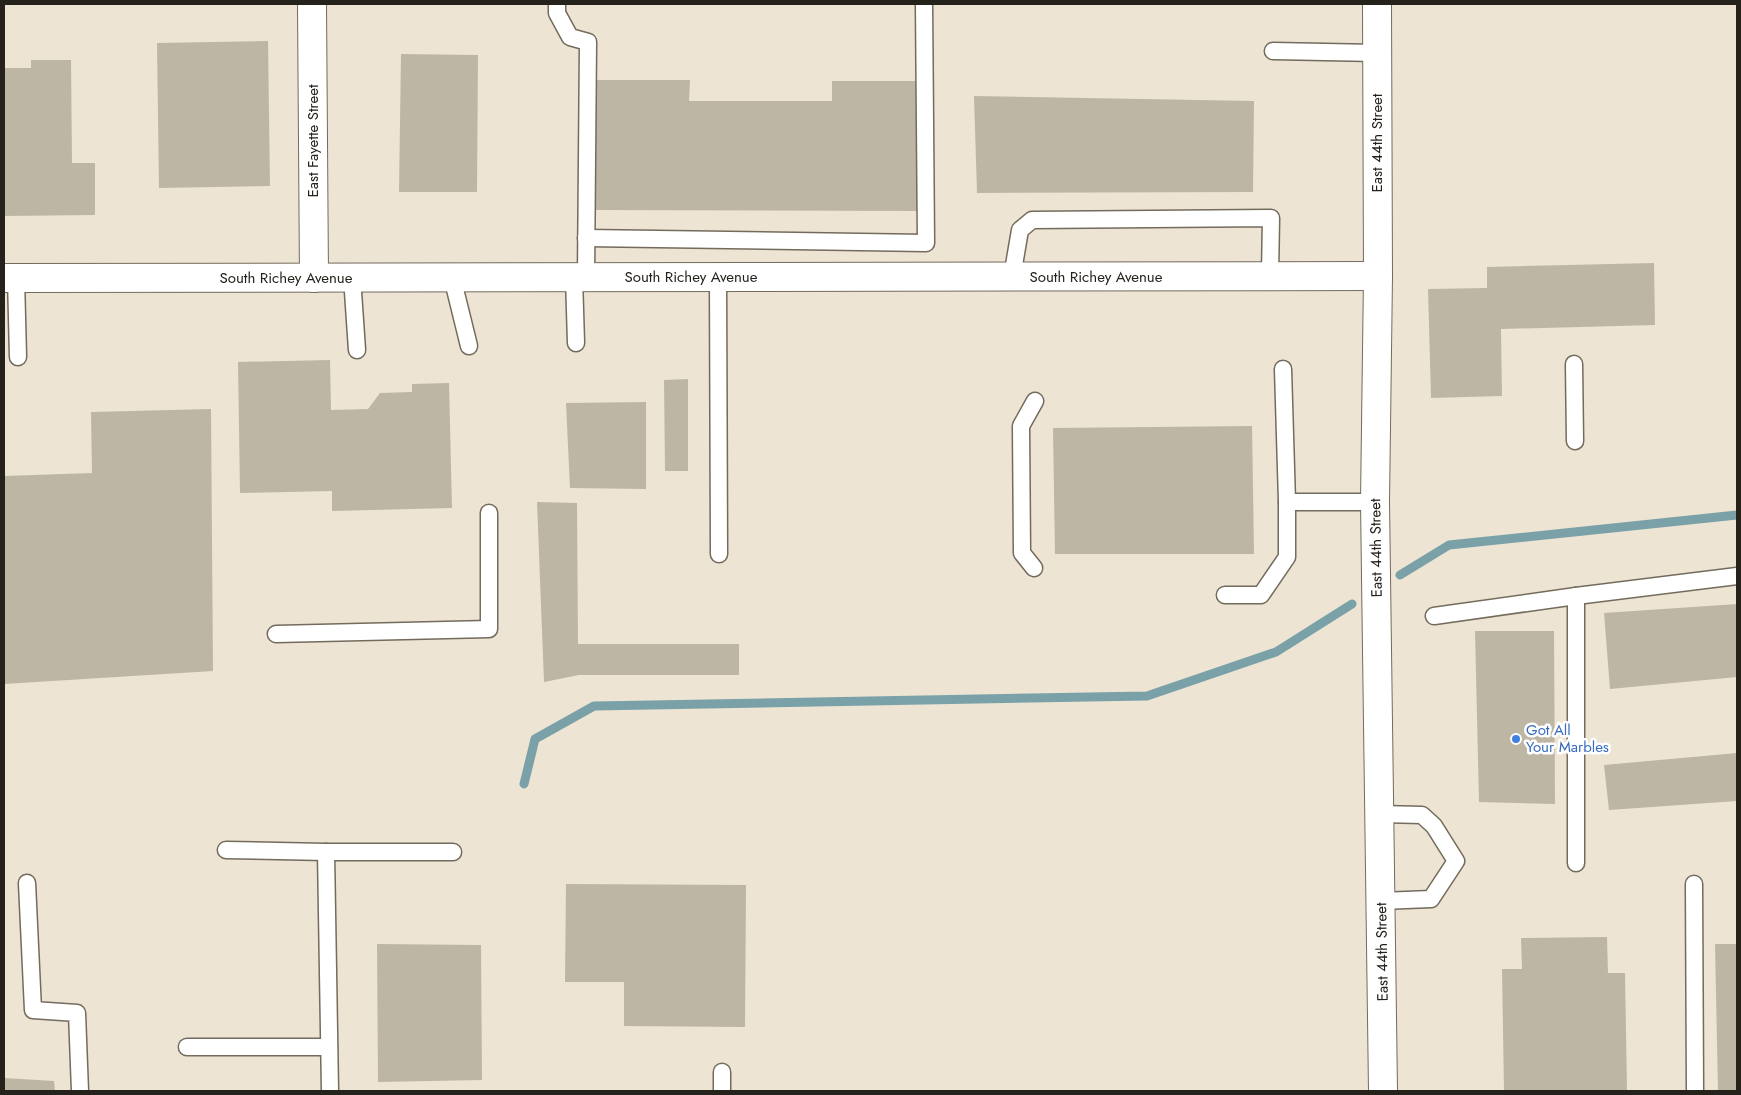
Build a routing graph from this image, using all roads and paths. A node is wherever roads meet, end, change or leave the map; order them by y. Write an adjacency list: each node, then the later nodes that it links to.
1 (312, 4): 13 (street, East Fayette Street)
2 (557, 4): 7 (lane)
3 (924, 4): 7 (lane)
4 (1377, 4): 6 (street, East 44th Street)
5 (1273, 51): 6 (lane)
6 (1377, 53): 9 (street, East 44th Street)
7 (586, 238): 16 (lane)
8 (1270, 276): 9 (street, South Richey Avenue); 11 (street, South Richey Avenue); 11 (lane)
9 (1378, 276): 26 (street, East 44th Street)
10 (718, 277): 11 (street, South Richey Avenue); 16 (street, South Richey Avenue); 28 (lane)
11 (1012, 277)
12 (10, 278): 13 (street, South Richey Avenue); 20 (lane)
13 (314, 278): 14 (street, South Richey Avenue)
14 (352, 278): 15 (street, South Richey Avenue); 19 (lane)
15 (452, 278): 16 (street, South Richey Avenue); 18 (lane)
16 (580, 278): 17 (lane)
17 (576, 343)
18 (470, 346)
19 (357, 350)
20 (18, 357)
21 (1574, 364): 24 (lane)
22 (1283, 369): 25 (lane)
23 (1036, 401): 29 (lane)
24 (1575, 441)
25 (1287, 502): 26 (lane); 31 (lane)
26 (1375, 502): 35 (street, East 44th Street)
27 (490, 513): 34 (lane)
28 (719, 554)
29 (1034, 568)
30 (1737, 576): 32 (lane)
31 (1225, 594)
32 (1576, 596): 33 (lane); 39 (lane)
33 (1434, 616)
34 (276, 634)
35 (1380, 814): 42 (street, East 44th Street); 42 (lane)
36 (226, 850): 37 (lane)
37 (326, 852): 38 (lane); 44 (lane)
38 (453, 852)
39 (1576, 862)
40 (27, 883): 46 (lane)
41 (1694, 884): 50 (lane)
42 (1381, 901): 49 (street, East 44th Street)
43 (187, 1047): 44 (lane)
44 (329, 1047): 47 (lane)
45 (722, 1072): 48 (lane)
46 (80, 1091)
47 (330, 1091)
48 (722, 1091)
49 (1383, 1091)
50 (1695, 1091)

